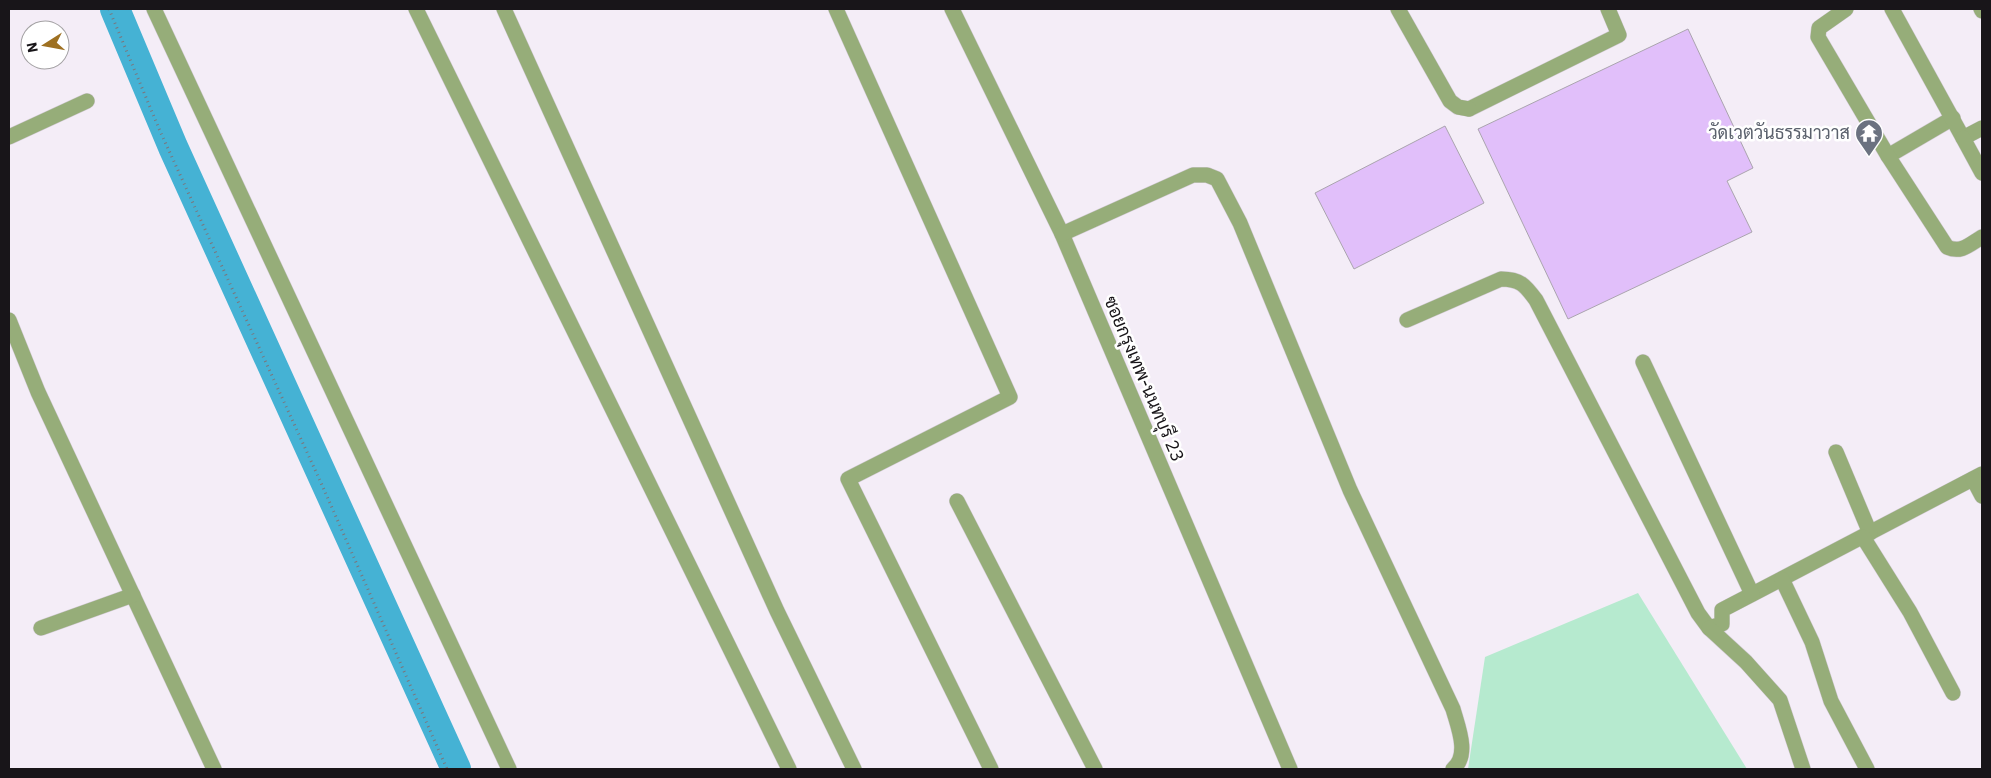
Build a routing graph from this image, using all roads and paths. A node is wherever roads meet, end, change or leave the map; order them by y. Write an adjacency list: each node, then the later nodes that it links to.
1 (109, 9): 36 (path)
2 (154, 9): 37 (street)
3 (416, 9): 38 (street)
4 (504, 9): 39 (street)
5 (836, 9): 40 (street)
6 (952, 9): 18 (street, ซอยกรุงเทพ-นนทบุรี 23)
7 (1398, 9): 8 (street)
8 (1608, 9)
9 (1846, 9): 16 (street)
10 (1892, 9): 12 (street)
11 (87, 101): 14 (street)
12 (1952, 118): 15 (street); 16 (street)
13 (1982, 128): 15 (street)
14 (9, 137)
15 (1963, 138): 17 (street)
16 (1888, 156): 19 (street)
17 (1982, 174)
18 (1062, 234): 42 (street, ซอยกรุงเทพ-นนทบุรี 23); 43 (street)
19 (1982, 236)
20 (9, 320): 22 (street)
21 (1407, 320): 33 (street)
22 (13, 340): 31 (street)
23 (1643, 362): 30 (street)
24 (1836, 452): 28 (street)
25 (1977, 476): 26 (street); 28 (street)
26 (1982, 496)
27 (957, 501): 41 (street)
28 (1866, 535): 29 (street); 34 (street)
29 (1782, 579): 30 (street); 45 (street)
30 (1752, 594): 33 (street)
31 (133, 595): 32 (street); 35 (street)
32 (41, 628)
33 (1709, 628): 44 (street)
34 (1953, 693)
35 (214, 769)
36 (447, 769)
37 (509, 769)
38 (790, 769)
39 (854, 769)
40 (991, 769)
41 (1095, 769)
42 (1290, 769)
43 (1453, 769)
44 (1803, 769)
45 (1867, 769)

